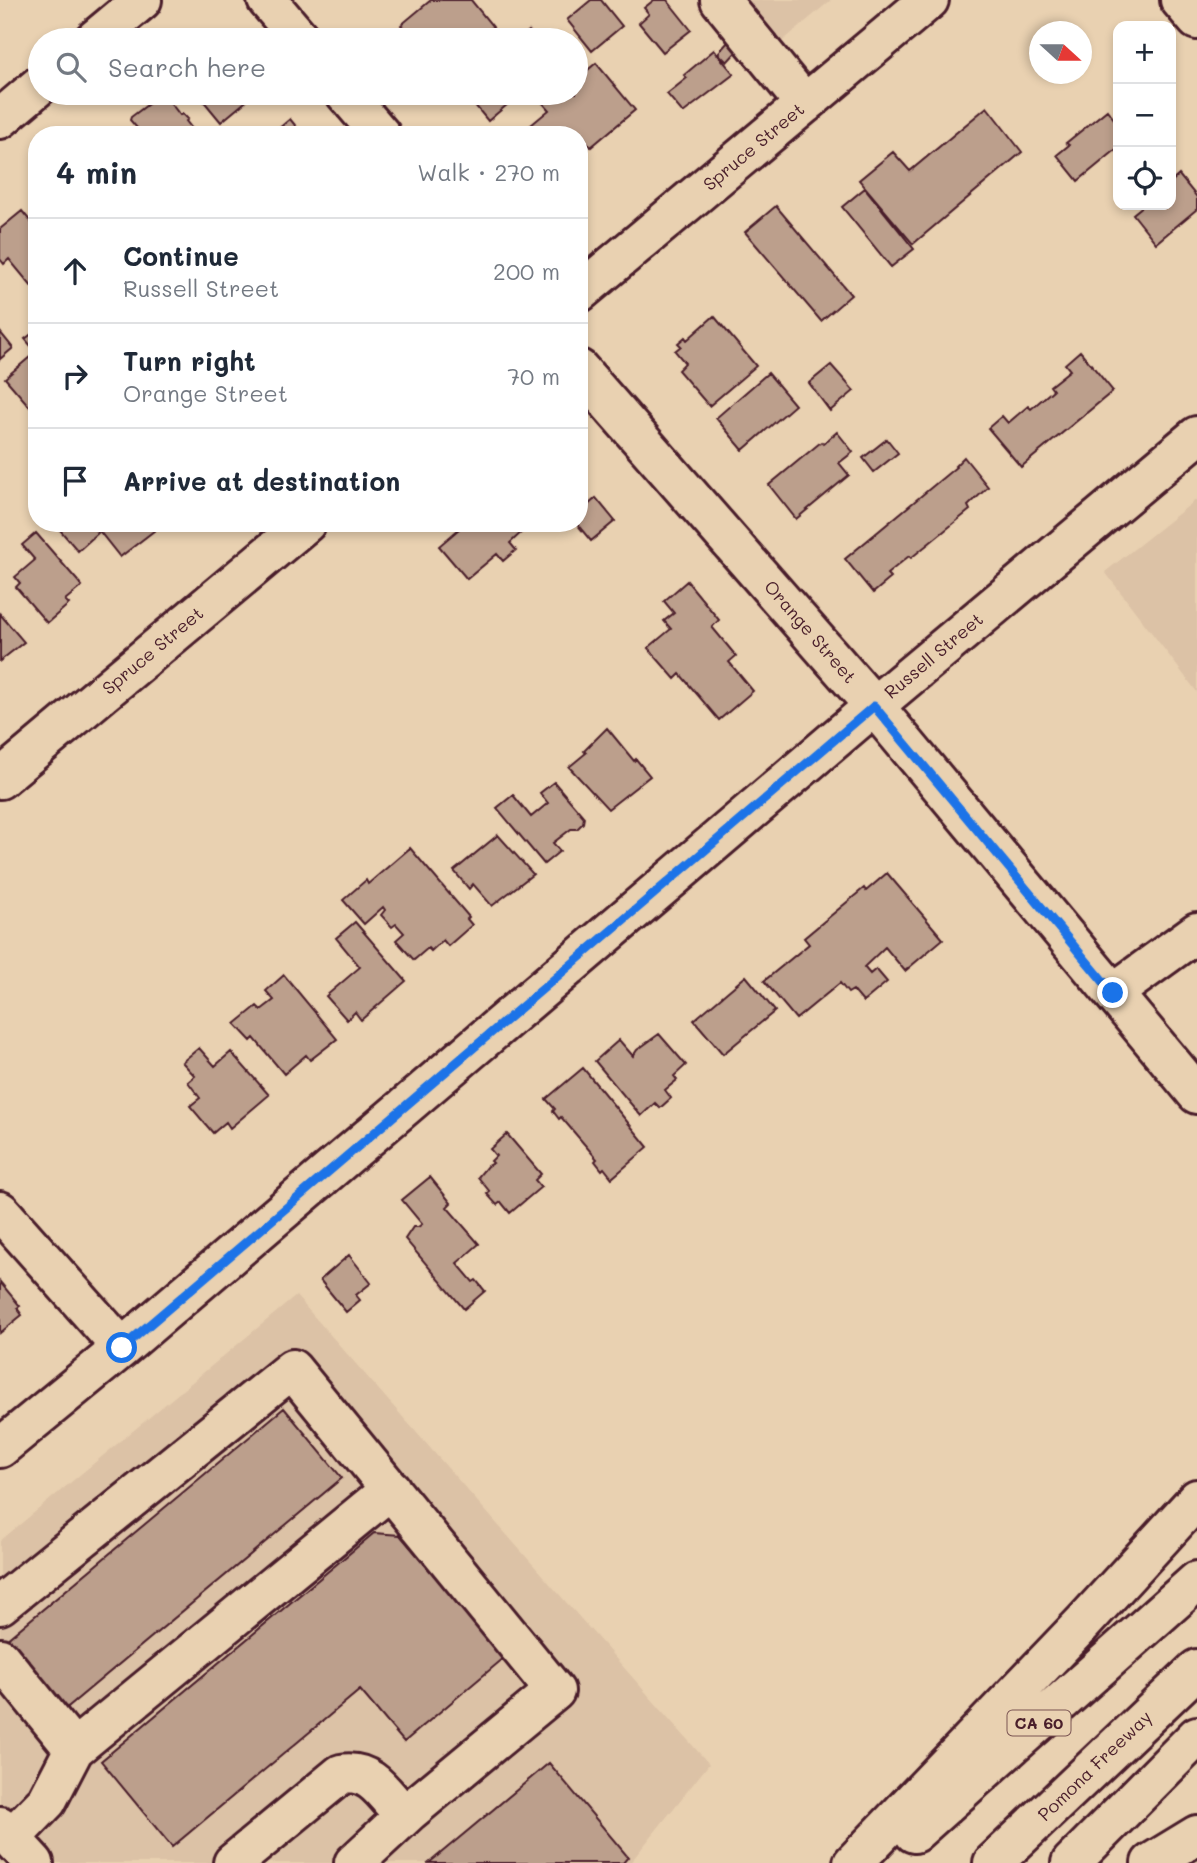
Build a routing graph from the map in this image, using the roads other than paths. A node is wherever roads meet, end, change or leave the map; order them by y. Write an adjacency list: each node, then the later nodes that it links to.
1 (142, 0): 7 (main road)
2 (267, 0): 8 (main road)
3 (720, 0): 10 (main road)
4 (929, 0): 10 (main road, Spruce Street)
5 (1180, 0): 6 (main road)
6 (1197, 20)
7 (108, 28)
8 (291, 28)
9 (28, 95): 12 (main road)
10 (805, 104): 14 (main road, Spruce Street)
11 (355, 105): 13 (main road)
12 (0, 119)
13 (373, 126)
14 (588, 285)
15 (588, 379): 18 (main road, Orange Street)
16 (1197, 436): 18 (main road, Russell Street)
17 (295, 532): 19 (main road, Spruce Street)
18 (874, 706): 21 (main road, Orange Street); 24 (main road, Russell Street)
19 (0, 779)
20 (1197, 932): 21 (main road)
21 (1113, 993): 22 (main road, Orange Street)
22 (1197, 1094)
23 (0, 1211): 24 (main road)
24 (122, 1348): 25 (main road, Russell Street)
25 (0, 1448)
26 (391, 1489): 29 (main road); 33 (main road); 34 (main road)
27 (1197, 1499): 39 (main road)
28 (1197, 1581): 40 (main road, CA 60)
29 (0, 1605)
30 (0, 1658): 33 (main road)
31 (1197, 1669): 41 (main road, Pomona Freeway)
32 (1197, 1736): 42 (main road)
33 (74, 1749): 36 (main road)
34 (404, 1816): 37 (main road); 38 (main road)
35 (1197, 1835): 43 (main road)
36 (15, 1842)
37 (233, 1863)
38 (354, 1863)
39 (853, 1863)
40 (879, 1863)
41 (993, 1863)
42 (1071, 1863)
43 (1151, 1863)

